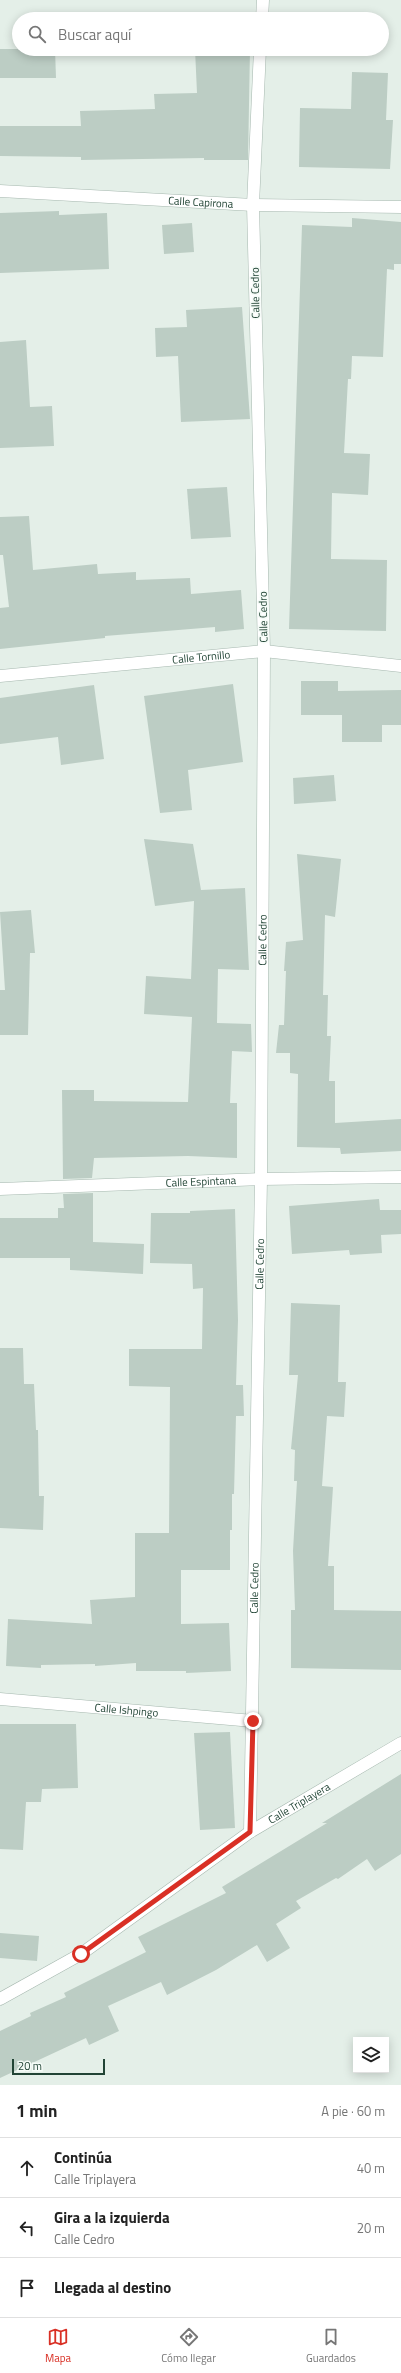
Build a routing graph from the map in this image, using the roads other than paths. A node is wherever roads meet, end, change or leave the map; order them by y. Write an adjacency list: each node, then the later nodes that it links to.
1 (263, 0): 2 (street)
2 (262, 12)
3 (260, 56): 5 (street, Calle Cedro)
4 (0, 191): 5 (street, Calle Capirona)
5 (253, 205): 6 (street, Calle Capirona); 7 (street, Calle Cedro)
6 (401, 207)
7 (264, 651): 8 (street, Calle Tornillo); 9 (street, Calle Tornillo); 11 (street, Calle Cedro)
8 (401, 666)
9 (0, 676)
10 (401, 1177): 11 (street, Calle Espintana)
11 (261, 1179): 12 (street, Calle Espintana); 14 (street, Calle Cedro)
12 (0, 1189)
13 (0, 1699): 14 (street, Calle Ishpingo)
14 (253, 1721): 16 (street, Calle Cedro)
15 (401, 1743): 16 (street, Calle Triplayera)
16 (250, 1832): 17 (street, Calle Triplayera)
17 (0, 1999)

